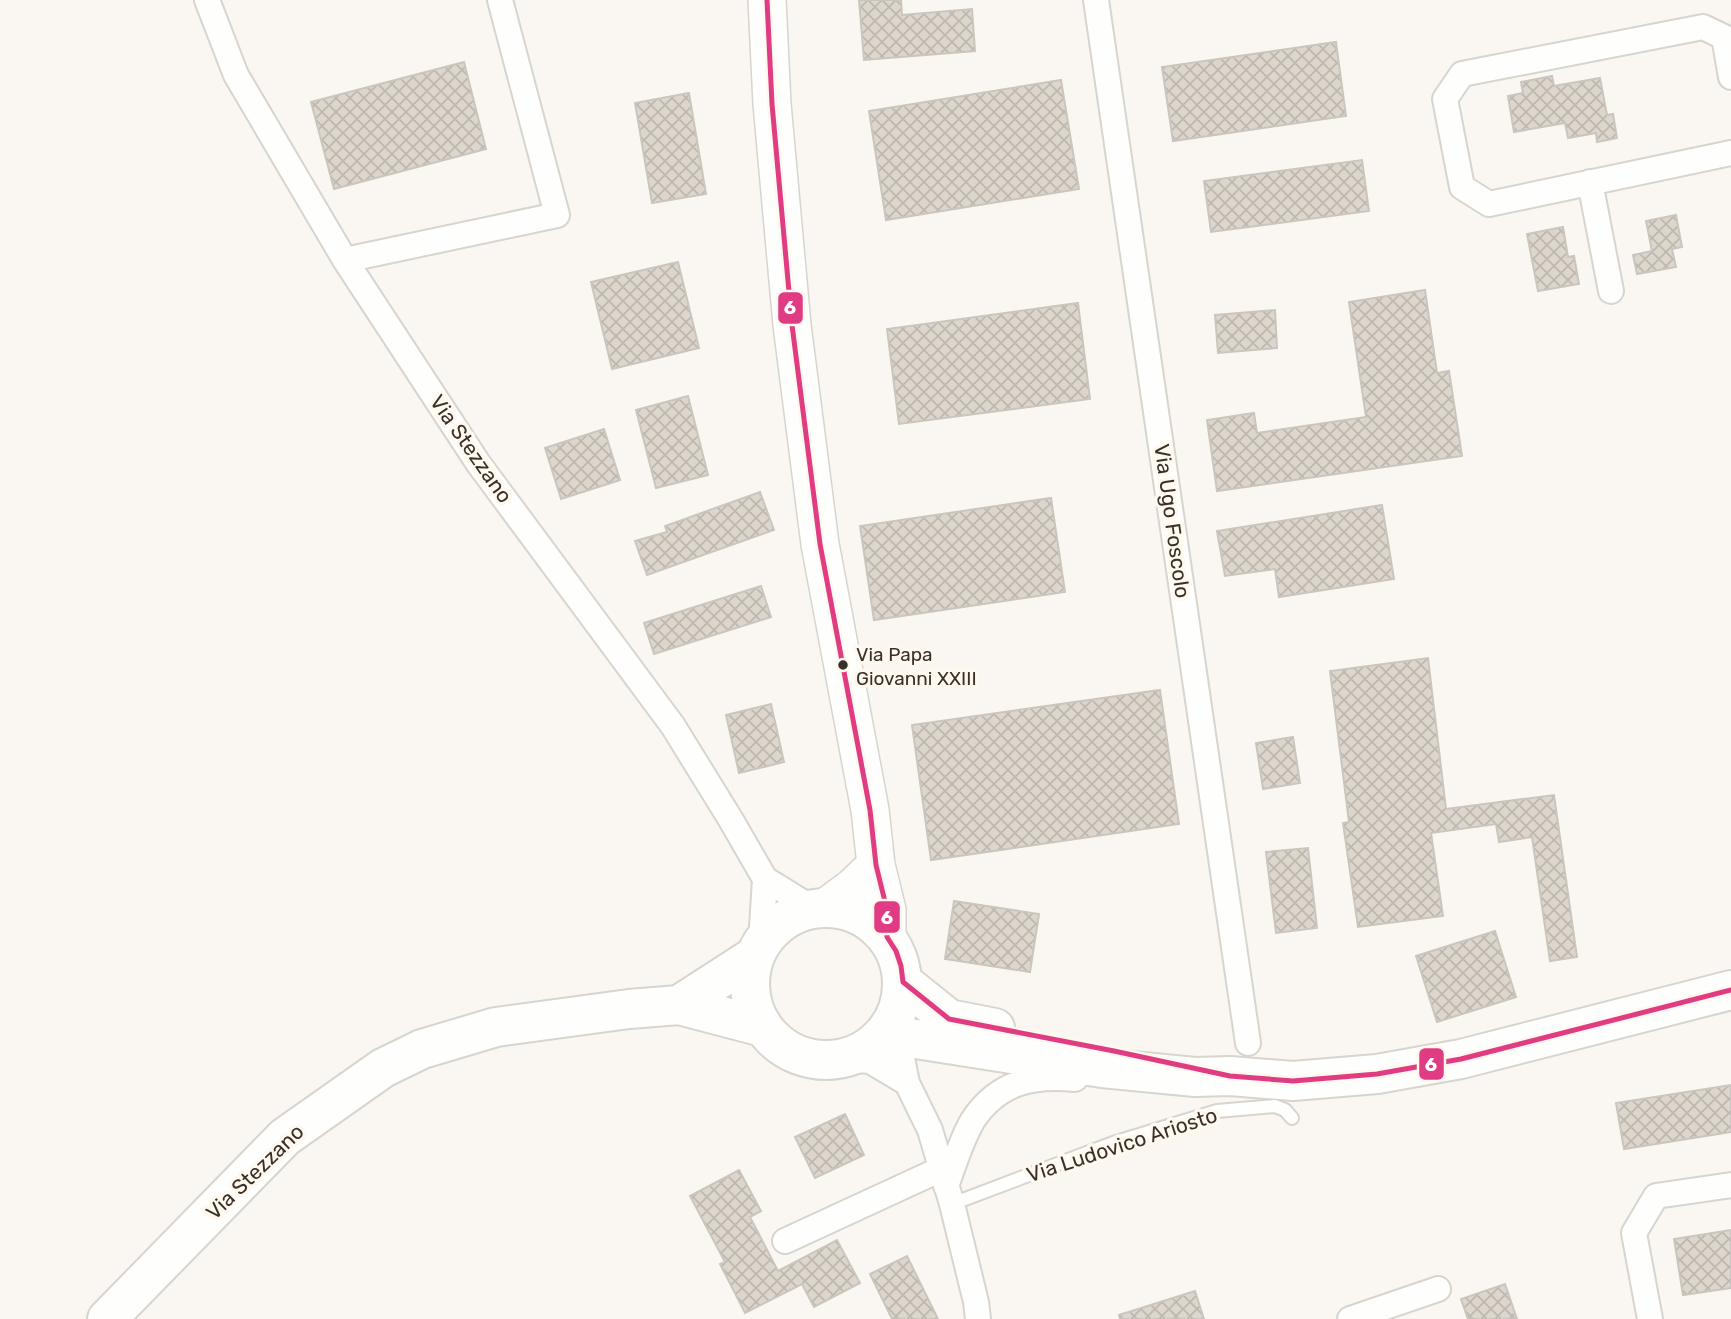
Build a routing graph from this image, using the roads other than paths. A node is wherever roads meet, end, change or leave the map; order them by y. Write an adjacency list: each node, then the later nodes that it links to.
1 (206, 0): 8 (street, Via Stezzano)
2 (500, 0): 8 (street)
3 (767, 0): 10 (street)
4 (1096, 0): 20 (street, Via Ugo Foscolo)
5 (1731, 77): 7 (street)
6 (1731, 153): 7 (street)
7 (1590, 183): 9 (street)
8 (345, 260): 11 (street, Via Stezzano)
9 (1611, 291)
10 (876, 865): 12 (street); 13 (street)
11 (765, 879): 12 (street, Via Stezzano); 14 (street)
12 (819, 908): 13 (main road); 14 (main road)
13 (887, 937): 15 (main road)
14 (758, 949): 17 (main road); 18 (main road)
15 (903, 982): 19 (main road); 22 (main road)
16 (1731, 990): 22 (main road)
17 (679, 1005): 18 (main road); 30 (main road, Via Stezzano)
18 (763, 1027): 21 (main road)
19 (881, 1036): 21 (main road); 22 (main road); 23 (street)
20 (1248, 1043)
21 (843, 1059): 23 (street)
22 (1213, 1077): 26 (street)
23 (907, 1083): 26 (street)
24 (1292, 1118): 26 (lane, Via Ludovico Ariosto)
25 (1731, 1185): 32 (street)
26 (946, 1186): 27 (street); 31 (street)
27 (785, 1241)
28 (1438, 1289): 29 (street)
29 (1358, 1318)
30 (107, 1319)
31 (978, 1319)
32 (1650, 1319)

